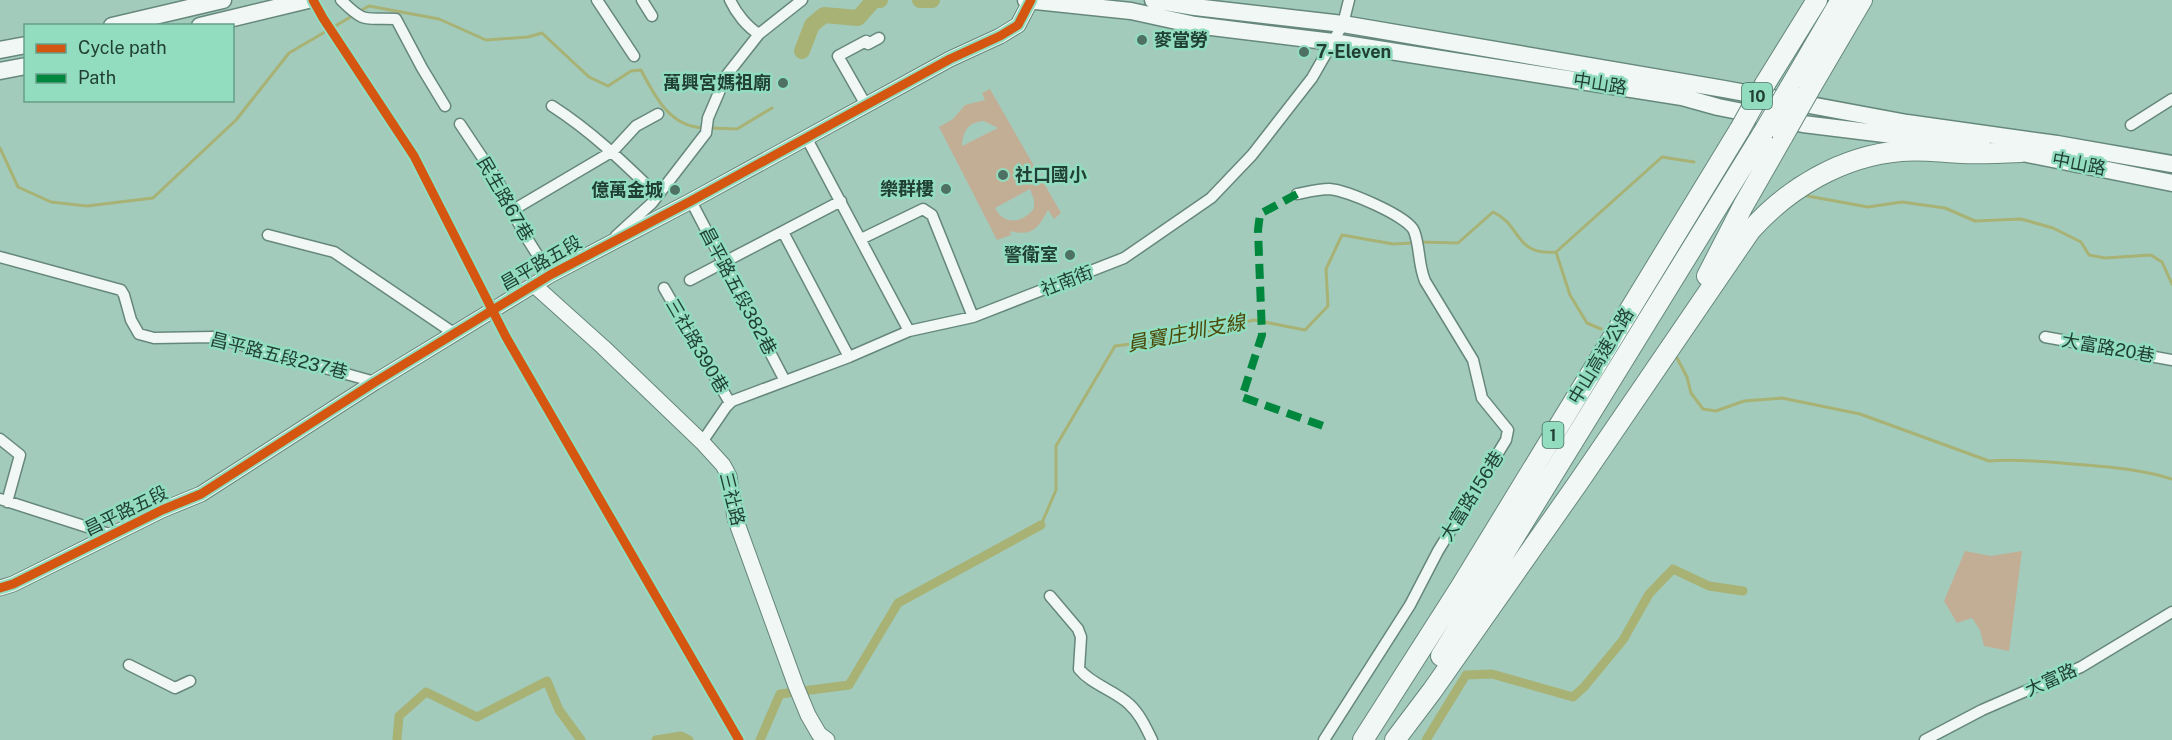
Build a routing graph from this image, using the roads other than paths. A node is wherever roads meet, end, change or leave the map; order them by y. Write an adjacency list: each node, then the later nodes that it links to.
1 (223, 0): 16 (main road)
2 (309, 0): 17 (main road)
3 (341, 0): 31 (street)
4 (597, 0): 25 (street)
5 (642, 0): 15 (street)
6 (730, 0): 19 (street)
7 (801, 0): 19 (street)
8 (1153, 0): 18 (main road, 中山路 / 10)
9 (1349, 0): 18 (street, 社南街)
10 (1803, 0): 24 (highway)
11 (1817, 0): 24 (highway, 中山高速公路 / 1)
12 (1841, 0): 28 (highway, 中山高速公路 / 1)
13 (1862, 0): 28 (highway)
14 (1029, 1): 21 (main road, 中山路 / 10); 30 (street, 昌平路五段)
15 (652, 16)
16 (121, 24)
17 (208, 24)
18 (1343, 24): 21 (street, 社南街); 39 (main road, 中山路 / 10)
19 (759, 34): 42 (street)
20 (879, 38): 30 (street)
21 (1333, 42): 38 (main road, 中山路 / 10); 56 (street, 社南街)
22 (24, 45): 23 (main road)
23 (0, 50)
24 (1783, 55): 78 (highway, 中山高速公路 / 1, bridge)
25 (634, 56)
26 (24, 66): 27 (main road)
27 (0, 71)
28 (1799, 91): 61 (highway, bridge); 79 (highway, 中山高速公路 / 1, bridge)
29 (2172, 99): 35 (street)
30 (867, 105): 36 (street, 昌平路五段)
31 (445, 106)
32 (552, 106): 37 (street)
33 (658, 114): 37 (street)
34 (460, 124): 45 (street, 民生路67巷)
35 (2131, 125)
36 (806, 137): 43 (street, 昌平路五段); 44 (street)
37 (613, 152): 42 (street); 45 (street)
38 (2021, 152): 40 (main road, 中山路 / 10); 61 (highway)
39 (2172, 164)
40 (2172, 183)
41 (1297, 194): 77 (street, 大富路156巷)
42 (657, 195): 49 (street)
43 (691, 201): 49 (street, 昌平路五段); 51 (street, 昌平路五段382巷)
44 (841, 201): 46 (street); 48 (street)
45 (513, 210): 52 (street, 民生路67巷)
46 (783, 232): 51 (street); 60 (street)
47 (268, 235): 58 (street)
48 (861, 239): 56 (street); 57 (street)
49 (604, 246): 52 (street, 昌平路五段)
50 (0, 257): 64 (street, 昌平路五段237巷)
51 (724, 263): 53 (street); 63 (street, 昌平路五段382巷)
52 (550, 275): 54 (street, 昌平路五段)
53 (690, 280)
54 (534, 285): 58 (street, 昌平路五段); 67 (street, 三社路)
55 (664, 288): 65 (street, 三社路390巷)
56 (973, 317): 57 (street, 社南街)
57 (909, 331): 60 (street, 社南街)
58 (455, 334): 64 (street, 昌平路五段)
59 (2045, 337): 62 (street, 大富路20巷)
60 (849, 357): 63 (street, 社南街)
61 (1661, 360): 79 (highway)
62 (2172, 360)
63 (785, 381): 65 (street, 社南街)
64 (375, 382): 69 (street, 昌平路五段)
65 (730, 403): 67 (street)
66 (0, 439): 68 (street)
67 (702, 442): 75 (street, 三社路)
68 (4, 500): 69 (street)
69 (112, 535): 70 (street, 昌平路五段)
70 (0, 588)
71 (1050, 596): 76 (street)
72 (2172, 612): 80 (street, 大富路)
73 (129, 665): 74 (street)
74 (190, 681)
75 (827, 740)
76 (1152, 740)
77 (1324, 740)
78 (1363, 740)
79 (1394, 740)
80 (1925, 740)

